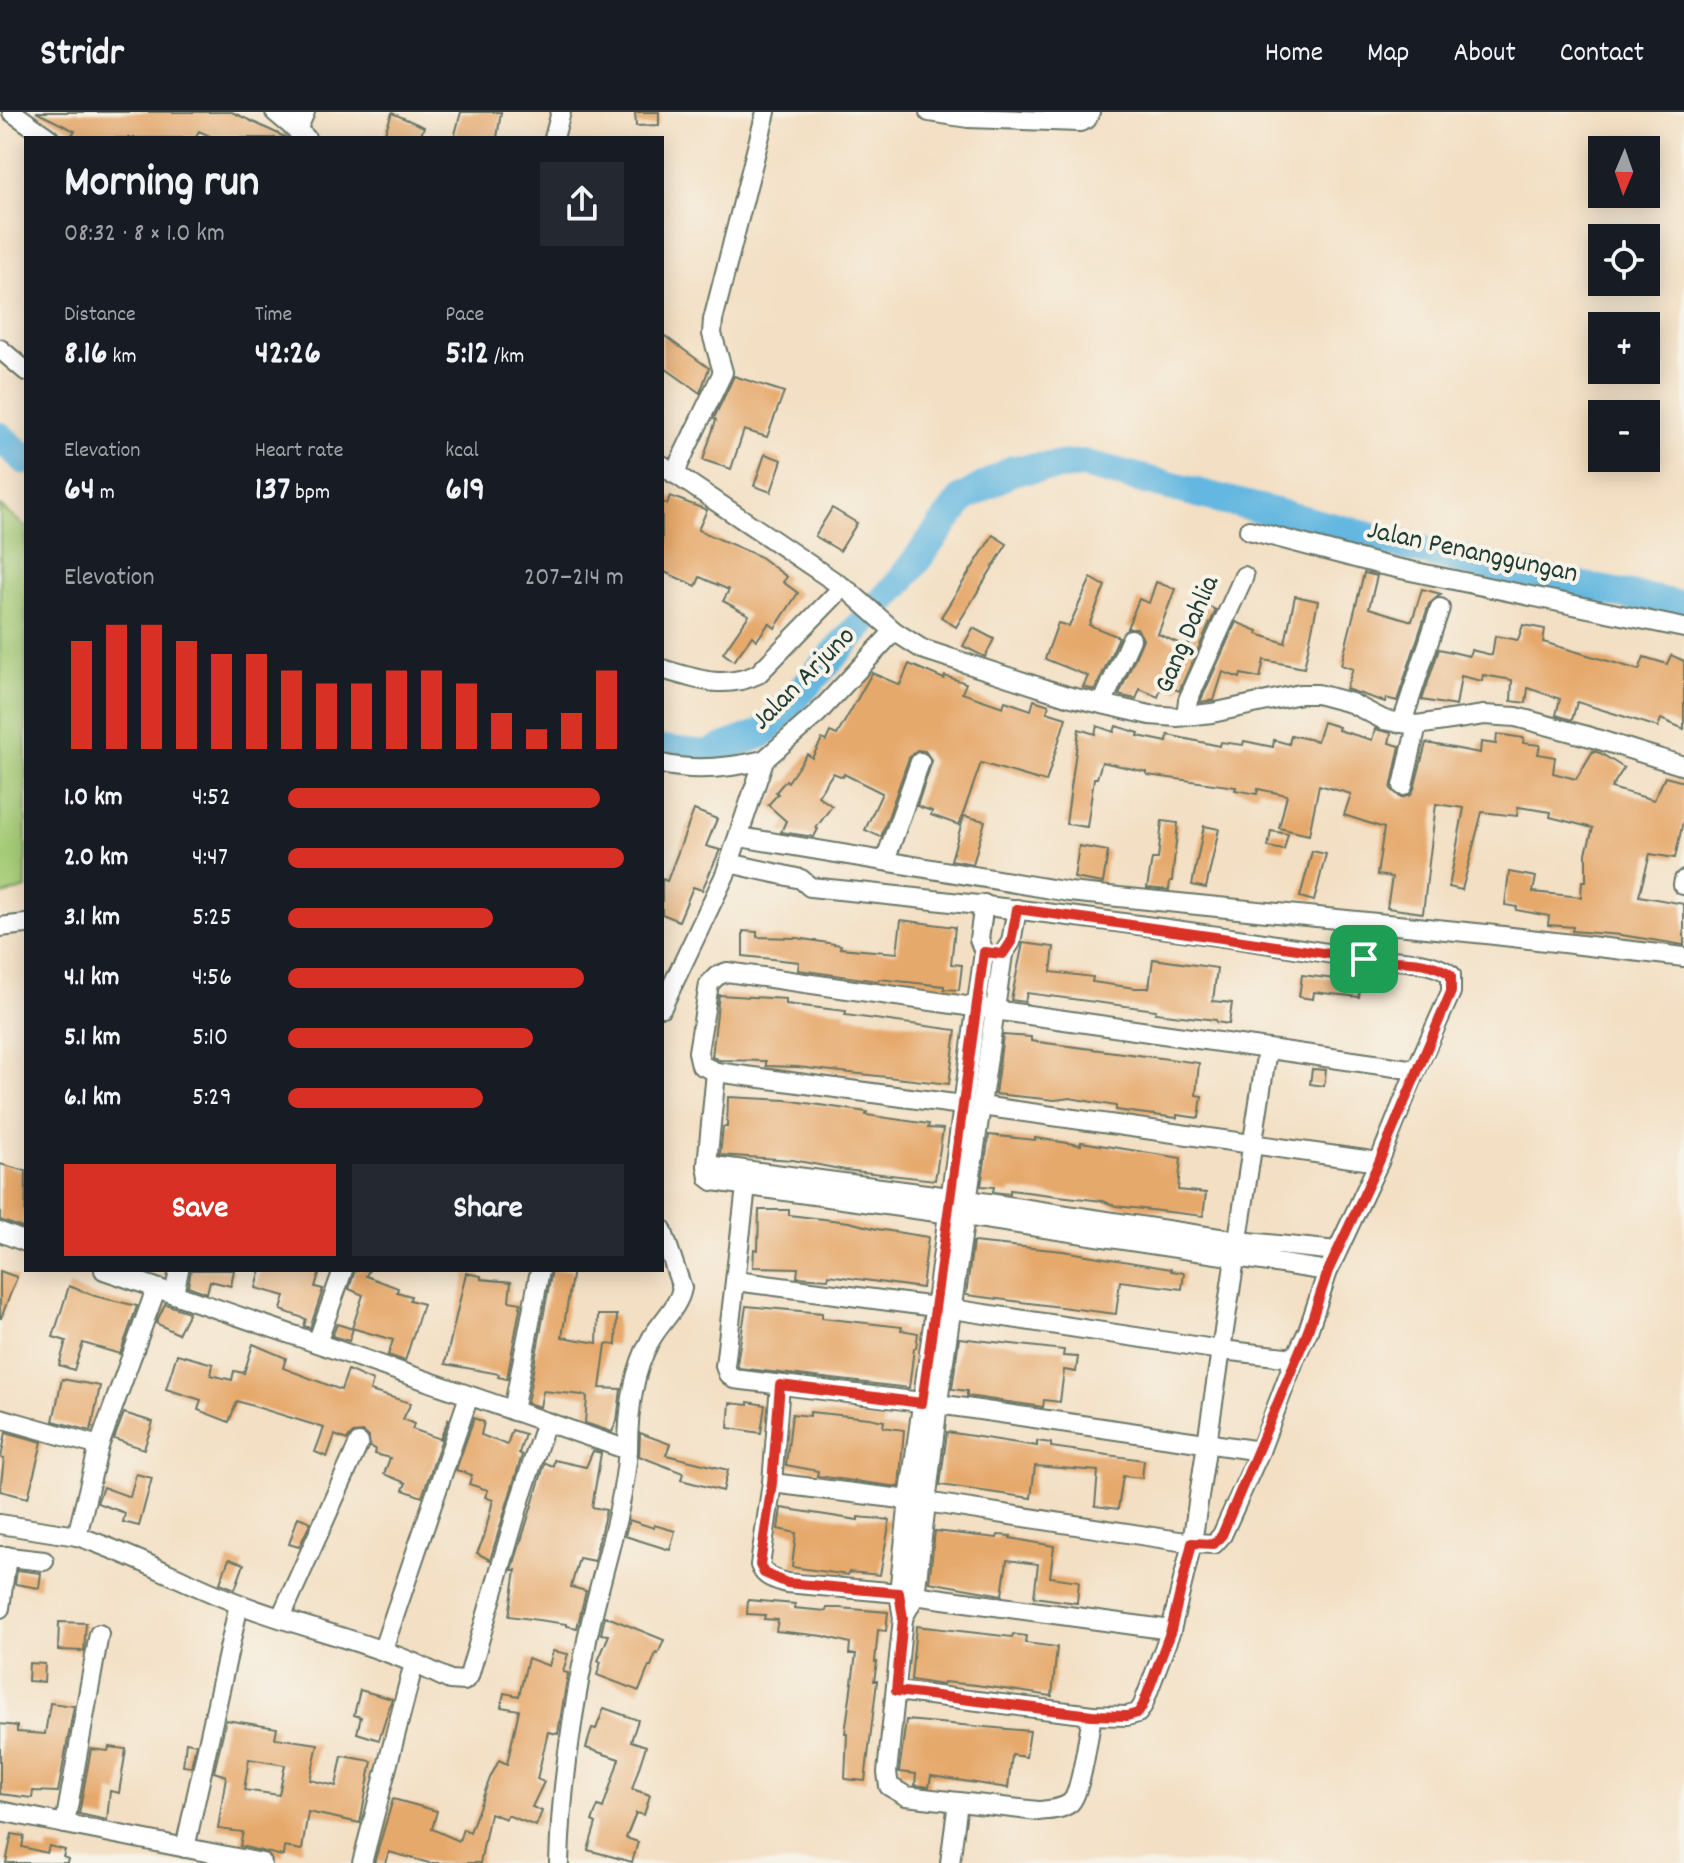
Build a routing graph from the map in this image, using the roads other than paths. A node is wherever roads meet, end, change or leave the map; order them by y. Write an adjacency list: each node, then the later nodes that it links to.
1 (12, 112): 9 (street)
2 (275, 112): 8 (street)
3 (305, 112): 8 (street)
4 (561, 112): 10 (street)
5 (766, 112): 13 (street)
6 (929, 112): 7 (street)
7 (1090, 112)
8 (302, 134)
9 (46, 136)
10 (555, 136)
11 (0, 349): 12 (street)
12 (24, 369)
13 (668, 469): 16 (street)
14 (1249, 530): 19 (street, Jalan Penanggungan)
15 (1244, 576): 23 (street, Gang Dahlia)
16 (847, 590): 18 (street); 21 (street)
17 (1440, 608): 24 (street)
18 (890, 628): 22 (street); 25 (street, Jalan Arjuno)
19 (1684, 628)
20 (1131, 639): 22 (street)
21 (664, 670)
22 (1102, 704): 23 (street)
23 (1186, 716): 24 (street)
24 (1409, 724): 28 (street); 29 (street)
25 (764, 760): 27 (street); 30 (street, Jalan Arjuno)
26 (920, 762): 31 (street)
27 (664, 764)
28 (1684, 766)
29 (1403, 786)
30 (740, 837): 31 (street); 32 (street, Jalan Arjuno)
31 (885, 861): 38 (street)
32 (727, 869): 33 (street); 39 (street, Jalan Arjuno)
33 (984, 904): 34 (street); 37 (street)
34 (1017, 909): 37 (street); 43 (street)
35 (24, 924): 36 (street)
36 (0, 927)
37 (993, 953): 40 (street); 41 (street)
38 (1684, 957)
39 (664, 1003)
40 (975, 1007): 41 (street); 44 (street); 45 (street)
41 (995, 1010): 42 (street); 45 (street)
42 (1267, 1050): 43 (street); 46 (street)
43 (1416, 1070): 47 (street)
44 (716, 1072): 45 (street); 48 (street)
45 (972, 1106): 46 (street); 50 (street)
46 (1252, 1145): 47 (street); 54 (street)
47 (1379, 1162): 55 (street)
48 (707, 1165): 49 (street); 50 (street)
49 (746, 1187): 50 (street); 61 (street)
50 (958, 1207): 54 (street); 63 (street)
51 (0, 1232): 53 (street)
52 (664, 1235): 76 (street)
53 (24, 1241)
54 (1238, 1248): 55 (street); 56 (street); 65 (street)
55 (1337, 1251): 56 (street)
56 (1328, 1271): 66 (street)
57 (110, 1272): 62 (street)
58 (178, 1272): 62 (street)
59 (342, 1272): 64 (street)
60 (540, 1272): 70 (street)
61 (736, 1281): 63 (street); 67 (street)
62 (165, 1292): 64 (street); 75 (street)
63 (943, 1308): 65 (street); 69 (street)
64 (317, 1343): 68 (street)
65 (1221, 1350): 66 (street); 74 (street)
66 (1295, 1358): 77 (street)
67 (780, 1385): 69 (street); 78 (street)
68 (469, 1396): 70 (street); 91 (street)
69 (930, 1404): 74 (street); 79 (street)
70 (513, 1411): 72 (street)
71 (0, 1418): 75 (street)
72 (546, 1422): 76 (street); 92 (street)
73 (359, 1443): 88 (street)
74 (1207, 1443): 77 (street); 82 (street)
75 (99, 1446): 81 (street)
76 (628, 1450): 101 (street)
77 (1260, 1451): 82 (street)
78 (772, 1483): 79 (street); 85 (street)
79 (917, 1501): 82 (street); 85 (street)
80 (0, 1524): 81 (street)
81 (77, 1536): 86 (street)
82 (1192, 1543): 89 (street)
83 (3, 1556): 84 (street); 87 (street)
84 (44, 1561)
85 (907, 1595): 89 (street); 93 (street)
86 (239, 1604): 88 (street); 98 (street)
87 (0, 1608)
88 (281, 1617): 91 (street)
89 (1171, 1630): 94 (street)
90 (99, 1634): 97 (street)
91 (383, 1649): 92 (street)
92 (414, 1663): 100 (street)
93 (896, 1691): 94 (street); 95 (street)
94 (1092, 1715): 95 (street)
95 (958, 1802): 102 (street)
96 (0, 1811): 97 (street)
97 (65, 1824): 98 (street)
98 (185, 1848): 99 (street)
99 (262, 1863)
100 (362, 1863)
101 (559, 1863)
102 (950, 1863)

